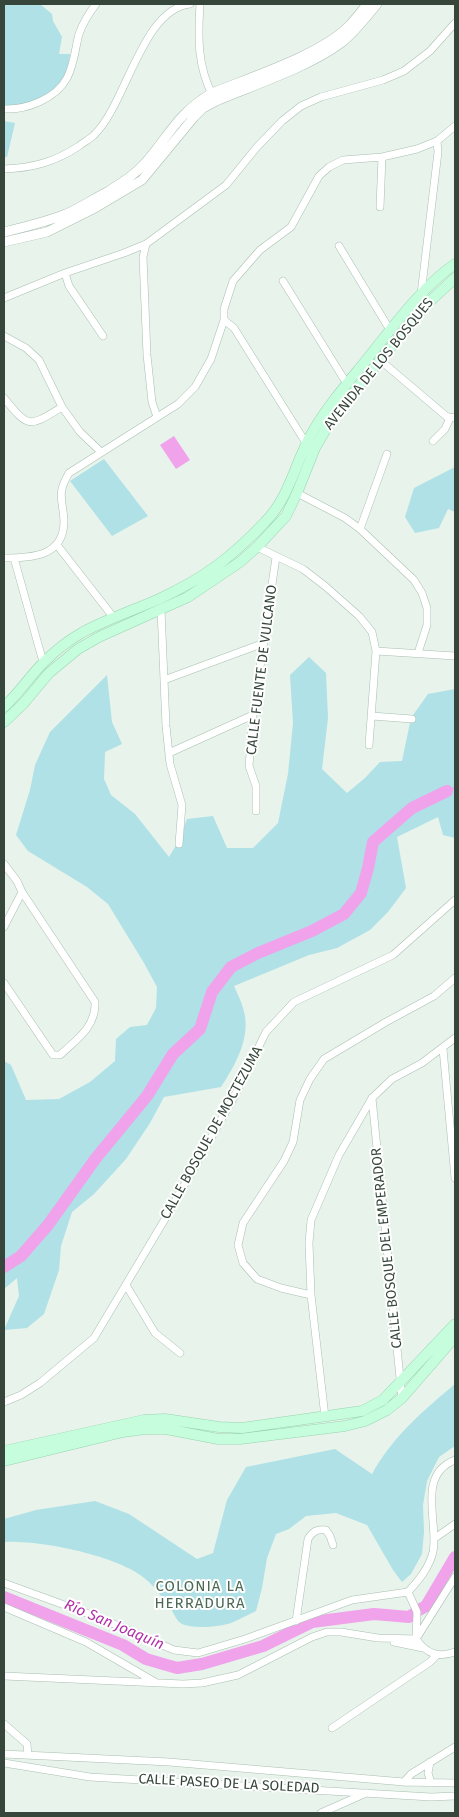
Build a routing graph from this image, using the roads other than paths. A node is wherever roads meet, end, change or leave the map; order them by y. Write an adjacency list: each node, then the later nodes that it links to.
1 (96, 4): 8 (street)
2 (190, 4): 12 (street)
3 (200, 4): 7 (street)
4 (368, 4): 7 (street)
5 (377, 4): 7 (street)
6 (455, 23): 16 (street)
7 (214, 97): 14 (street); 15 (street)
8 (4, 109)
9 (455, 126): 10 (street)
10 (437, 141): 11 (street); 22 (street)
11 (382, 158): 13 (street); 24 (street)
12 (4, 169)
13 (380, 207)
14 (4, 232)
15 (4, 242)
16 (146, 244): 19 (street); 32 (street)
17 (339, 246): 25 (street)
18 (455, 264): 22 (main road, AVENIDA DE LOS BOSQUES)
19 (65, 272): 23 (street); 27 (street)
20 (455, 278): 28 (main road, AVENIDA DE LOS BOSQUES)
21 (283, 281): 29 (street)
22 (421, 294): 25 (main road, AVENIDA DE LOS BOSQUES)
23 (4, 298)
24 (224, 320): 32 (street); 35 (street)
25 (390, 330): 29 (main road, AVENIDA DE LOS BOSQUES)
26 (4, 336): 31 (street)
27 (103, 336)
28 (380, 360): 33 (street); 35 (main road, AVENIDA DE LOS BOSQUES)
29 (347, 384): 35 (main road, AVENIDA DE LOS BOSQUES)
30 (4, 398): 31 (street)
31 (62, 407): 36 (street)
32 (157, 417): 36 (street)
33 (453, 418): 34 (street)
34 (433, 441)
35 (310, 446): 38 (main road, AVENIDA DE LOS BOSQUES); 46 (main road, AVENIDA DE LOS BOSQUES)
36 (101, 452): 40 (street)
37 (387, 454): 39 (street)
38 (297, 493): 39 (street); 41 (main road, AVENIDA DE LOS BOSQUES)
39 (360, 530): 49 (street)
40 (57, 545): 44 (street); 46 (street)
41 (257, 547): 42 (street); 45 (main road, AVENIDA DE LOS BOSQUES)
42 (276, 557): 47 (street, CALLE FUENTE DE VULCANO); 48 (street)
43 (4, 558): 44 (street)
44 (14, 558): 51 (street)
45 (161, 610): 52 (street); 57 (main road, AVENIDA DE LOS BOSQUES)
46 (114, 618): 51 (main road, AVENIDA DE LOS BOSQUES)
47 (264, 643): 52 (street); 54 (street, CALLE FUENTE DE VULCANO)
48 (376, 650): 49 (street); 55 (street)
49 (418, 654): 50 (street)
50 (455, 656)
51 (44, 662): 53 (main road, AVENIDA DE LOS BOSQUES)
52 (164, 680): 59 (street)
53 (4, 707)
54 (254, 715): 59 (street); 60 (street, CALLE FUENTE DE VULCANO)
55 (372, 716): 56 (street); 58 (street)
56 (412, 719)
57 (4, 722)
58 (369, 745)
59 (170, 753): 61 (street)
60 (256, 812)
61 (179, 844)
62 (4, 864): 63 (street)
63 (22, 892): 65 (street); 67 (street)
64 (455, 900): 72 (street, CALLE BOSQUE DE MOCTEZUMA)
65 (4, 927)
66 (455, 978): 73 (street)
67 (4, 984)
68 (455, 1038): 69 (street)
69 (443, 1049): 70 (street); 71 (street)
70 (372, 1098): 73 (street); 77 (street, CALLE BOSQUE DEL EMPERADOR)
71 (455, 1178)
72 (126, 1285): 76 (street); 79 (street, CALLE BOSQUE DE MOCTEZUMA)
73 (312, 1294): 80 (street)
74 (455, 1324): 77 (main road)
75 (455, 1337): 78 (main road)
76 (180, 1353)
77 (400, 1384): 78 (street, CALLE BOSQUE DEL EMPERADOR); 80 (main road)
78 (402, 1398): 83 (main road)
79 (4, 1402)
80 (325, 1417): 81 (main road)
81 (4, 1451)
82 (455, 1460): 85 (street)
83 (4, 1461)
84 (455, 1524): 85 (street)
85 (435, 1538): 89 (street)
86 (333, 1545): 91 (street)
87 (455, 1577): 92 (street)
88 (4, 1583): 91 (street)
89 (408, 1592): 91 (street); 92 (street)
90 (4, 1607): 97 (street)
91 (296, 1621)
92 (416, 1639): 94 (street); 100 (street)
93 (393, 1642): 94 (street)
94 (423, 1648): 96 (street)
95 (455, 1652): 96 (street)
96 (436, 1656): 102 (street)
97 (129, 1666): 99 (street); 100 (street)
98 (4, 1676): 99 (street)
99 (120, 1681): 100 (street)
100 (155, 1682)
101 (4, 1724): 105 (street)
102 (332, 1728)
103 (455, 1747): 106 (street)
104 (4, 1754): 105 (street, CALLE PASEO DE LA SOLEDAD)
105 (28, 1755): 108 (street, CALLE PASEO DE LA SOLEDAD)
106 (430, 1762): 108 (street); 109 (street)
107 (4, 1763): 111 (street, CALLE PASEO DE LA SOLEDAD)
108 (404, 1782): 109 (street, CALLE PASEO DE LA SOLEDAD)
109 (431, 1783): 110 (street, CALLE PASEO DE LA SOLEDAD)
110 (455, 1784)
111 (368, 1792): 112 (street, CALLE PASEO DE LA SOLEDAD); 113 (street)
112 (455, 1796)
113 (321, 1813)

